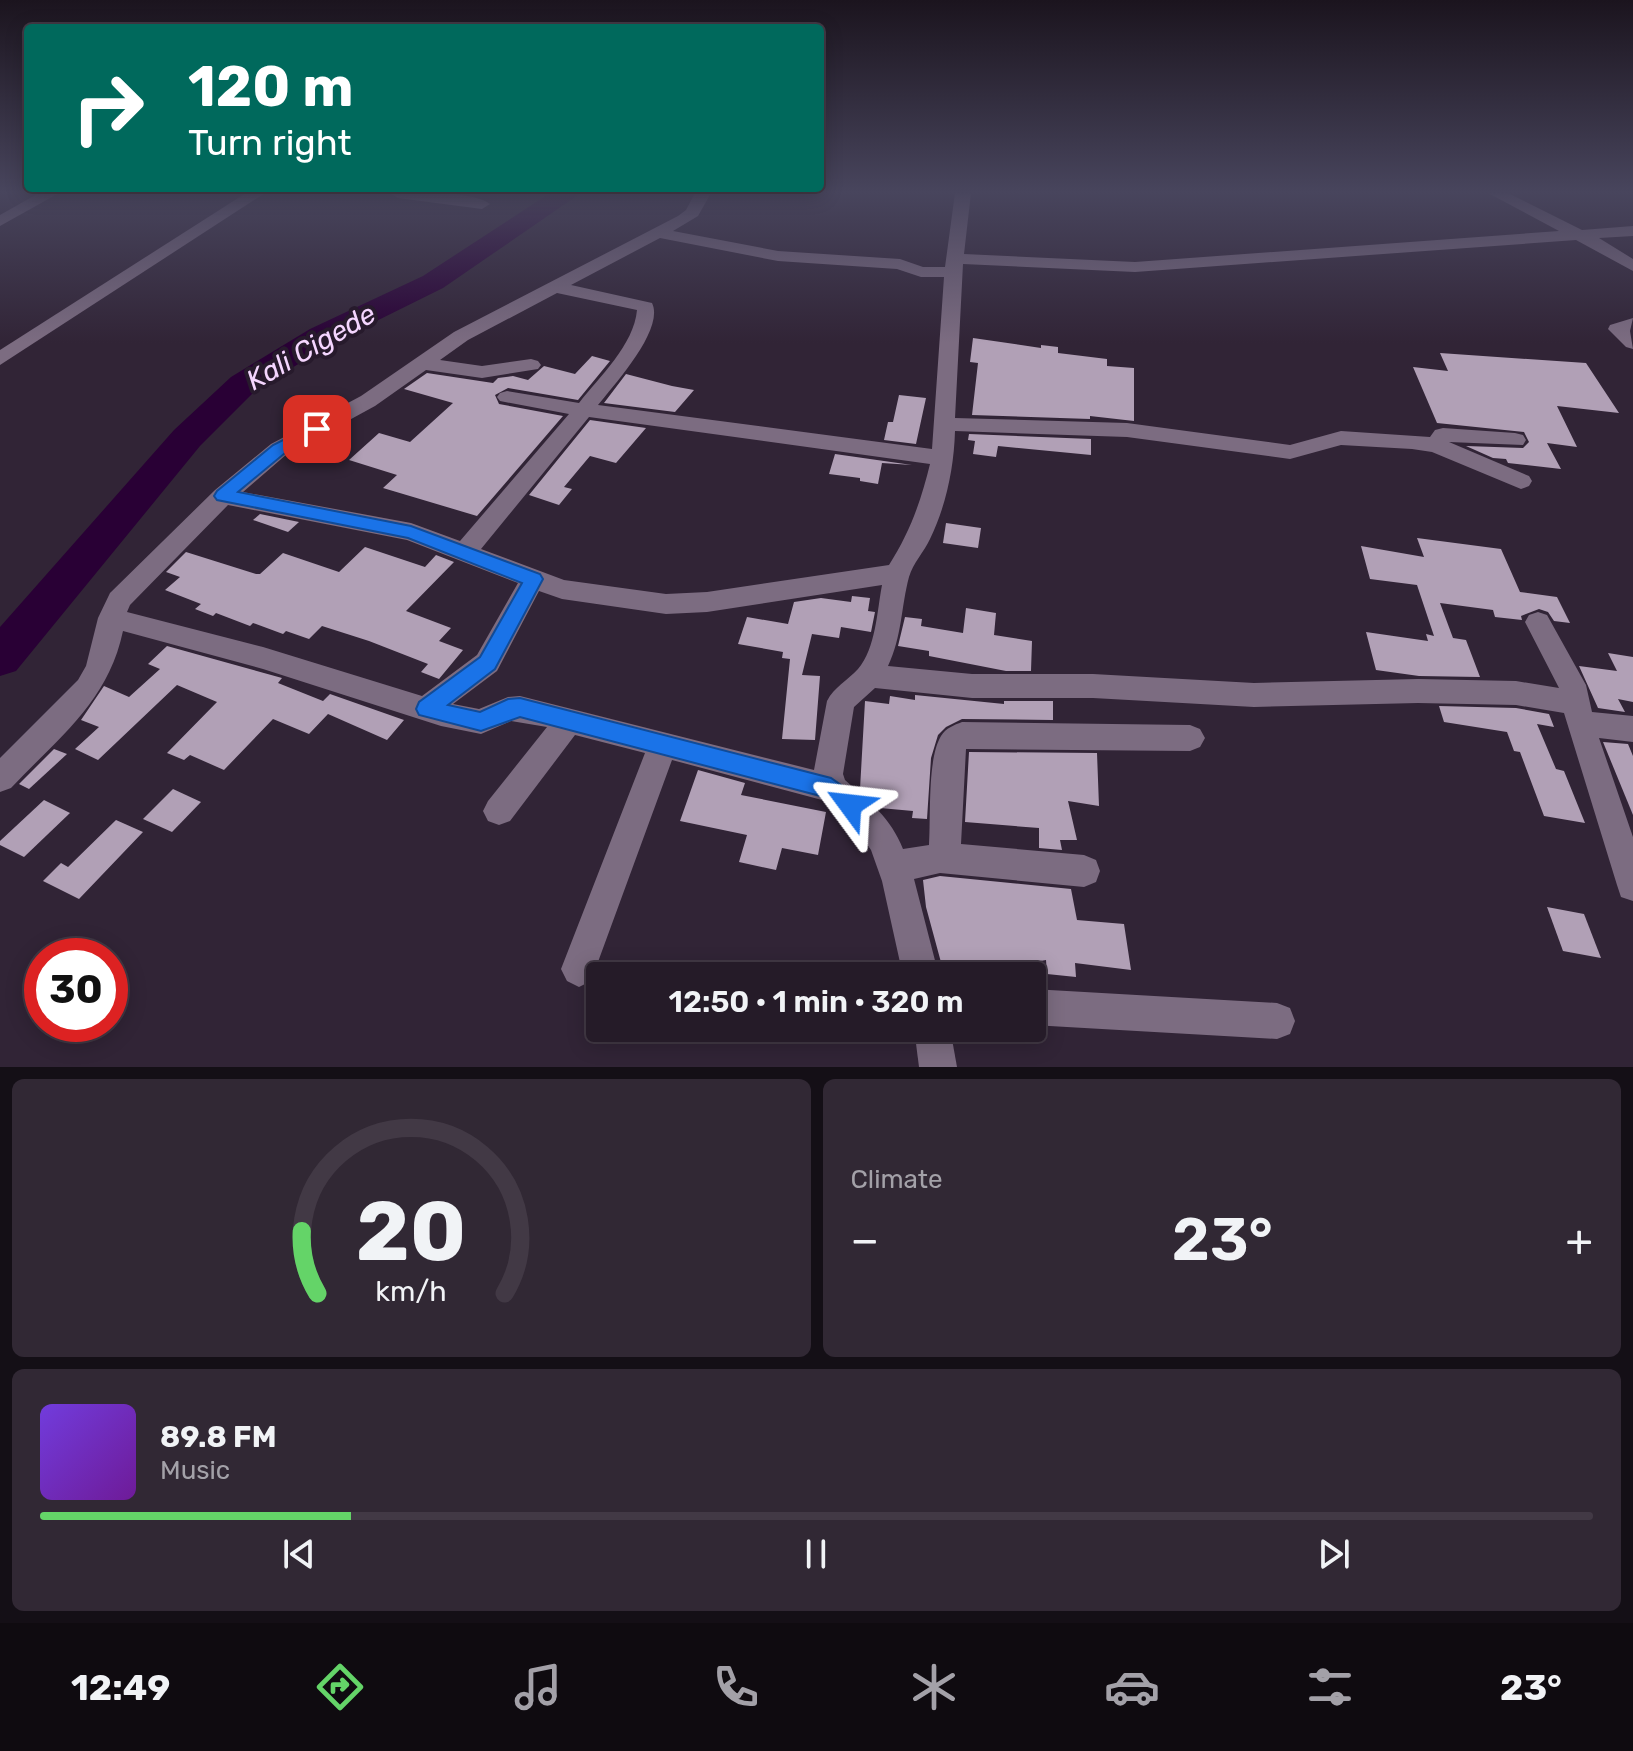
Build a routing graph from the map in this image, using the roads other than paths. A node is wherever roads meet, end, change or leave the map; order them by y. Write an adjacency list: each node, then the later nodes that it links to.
1 (180, 243): 12 (street)
2 (639, 243): 9 (street)
3 (711, 243): 7 (street)
4 (956, 243): 7 (street)
5 (1483, 243): 7 (street)
6 (1593, 243): 8 (street)
7 (953, 266): 17 (street)
8 (1633, 266)
9 (555, 287): 13 (street); 16 (street)
10 (1633, 324): 11 (street)
11 (1633, 343)
12 (0, 359)
13 (422, 363): 14 (street); 22 (street)
14 (531, 365)
15 (507, 397): 16 (street)
16 (584, 410): 20 (street); 23 (street)
17 (947, 424): 19 (street); 20 (street)
18 (1515, 440): 19 (street)
19 (1436, 445): 21 (street)
20 (943, 458): 24 (street)
21 (1521, 481)
22 (223, 496): 23 (street); 26 (street)
23 (465, 552): 25 (street)
24 (897, 573): 25 (street); 28 (street)
25 (533, 579): 29 (street)
26 (111, 618): 29 (street); 35 (street)
27 (1538, 622): 30 (street)
28 (869, 676): 30 (street); 36 (street)
29 (426, 709): 31 (street)
30 (1578, 713): 32 (street); 41 (street)
31 (569, 721): 34 (street); 37 (street)
32 (1633, 729)
33 (1190, 738): 38 (street)
34 (662, 747): 36 (street); 43 (street)
35 (0, 778)
36 (831, 788): 39 (street)
37 (499, 811)
38 (941, 858): 39 (street); 40 (street)
39 (892, 866): 42 (street)
40 (1084, 871)
41 (1633, 885)
42 (917, 962)
43 (579, 969)
44 (1046, 1008): 45 (street)
45 (1277, 1021)
46 (934, 1042): 47 (street)
47 (938, 1067)

